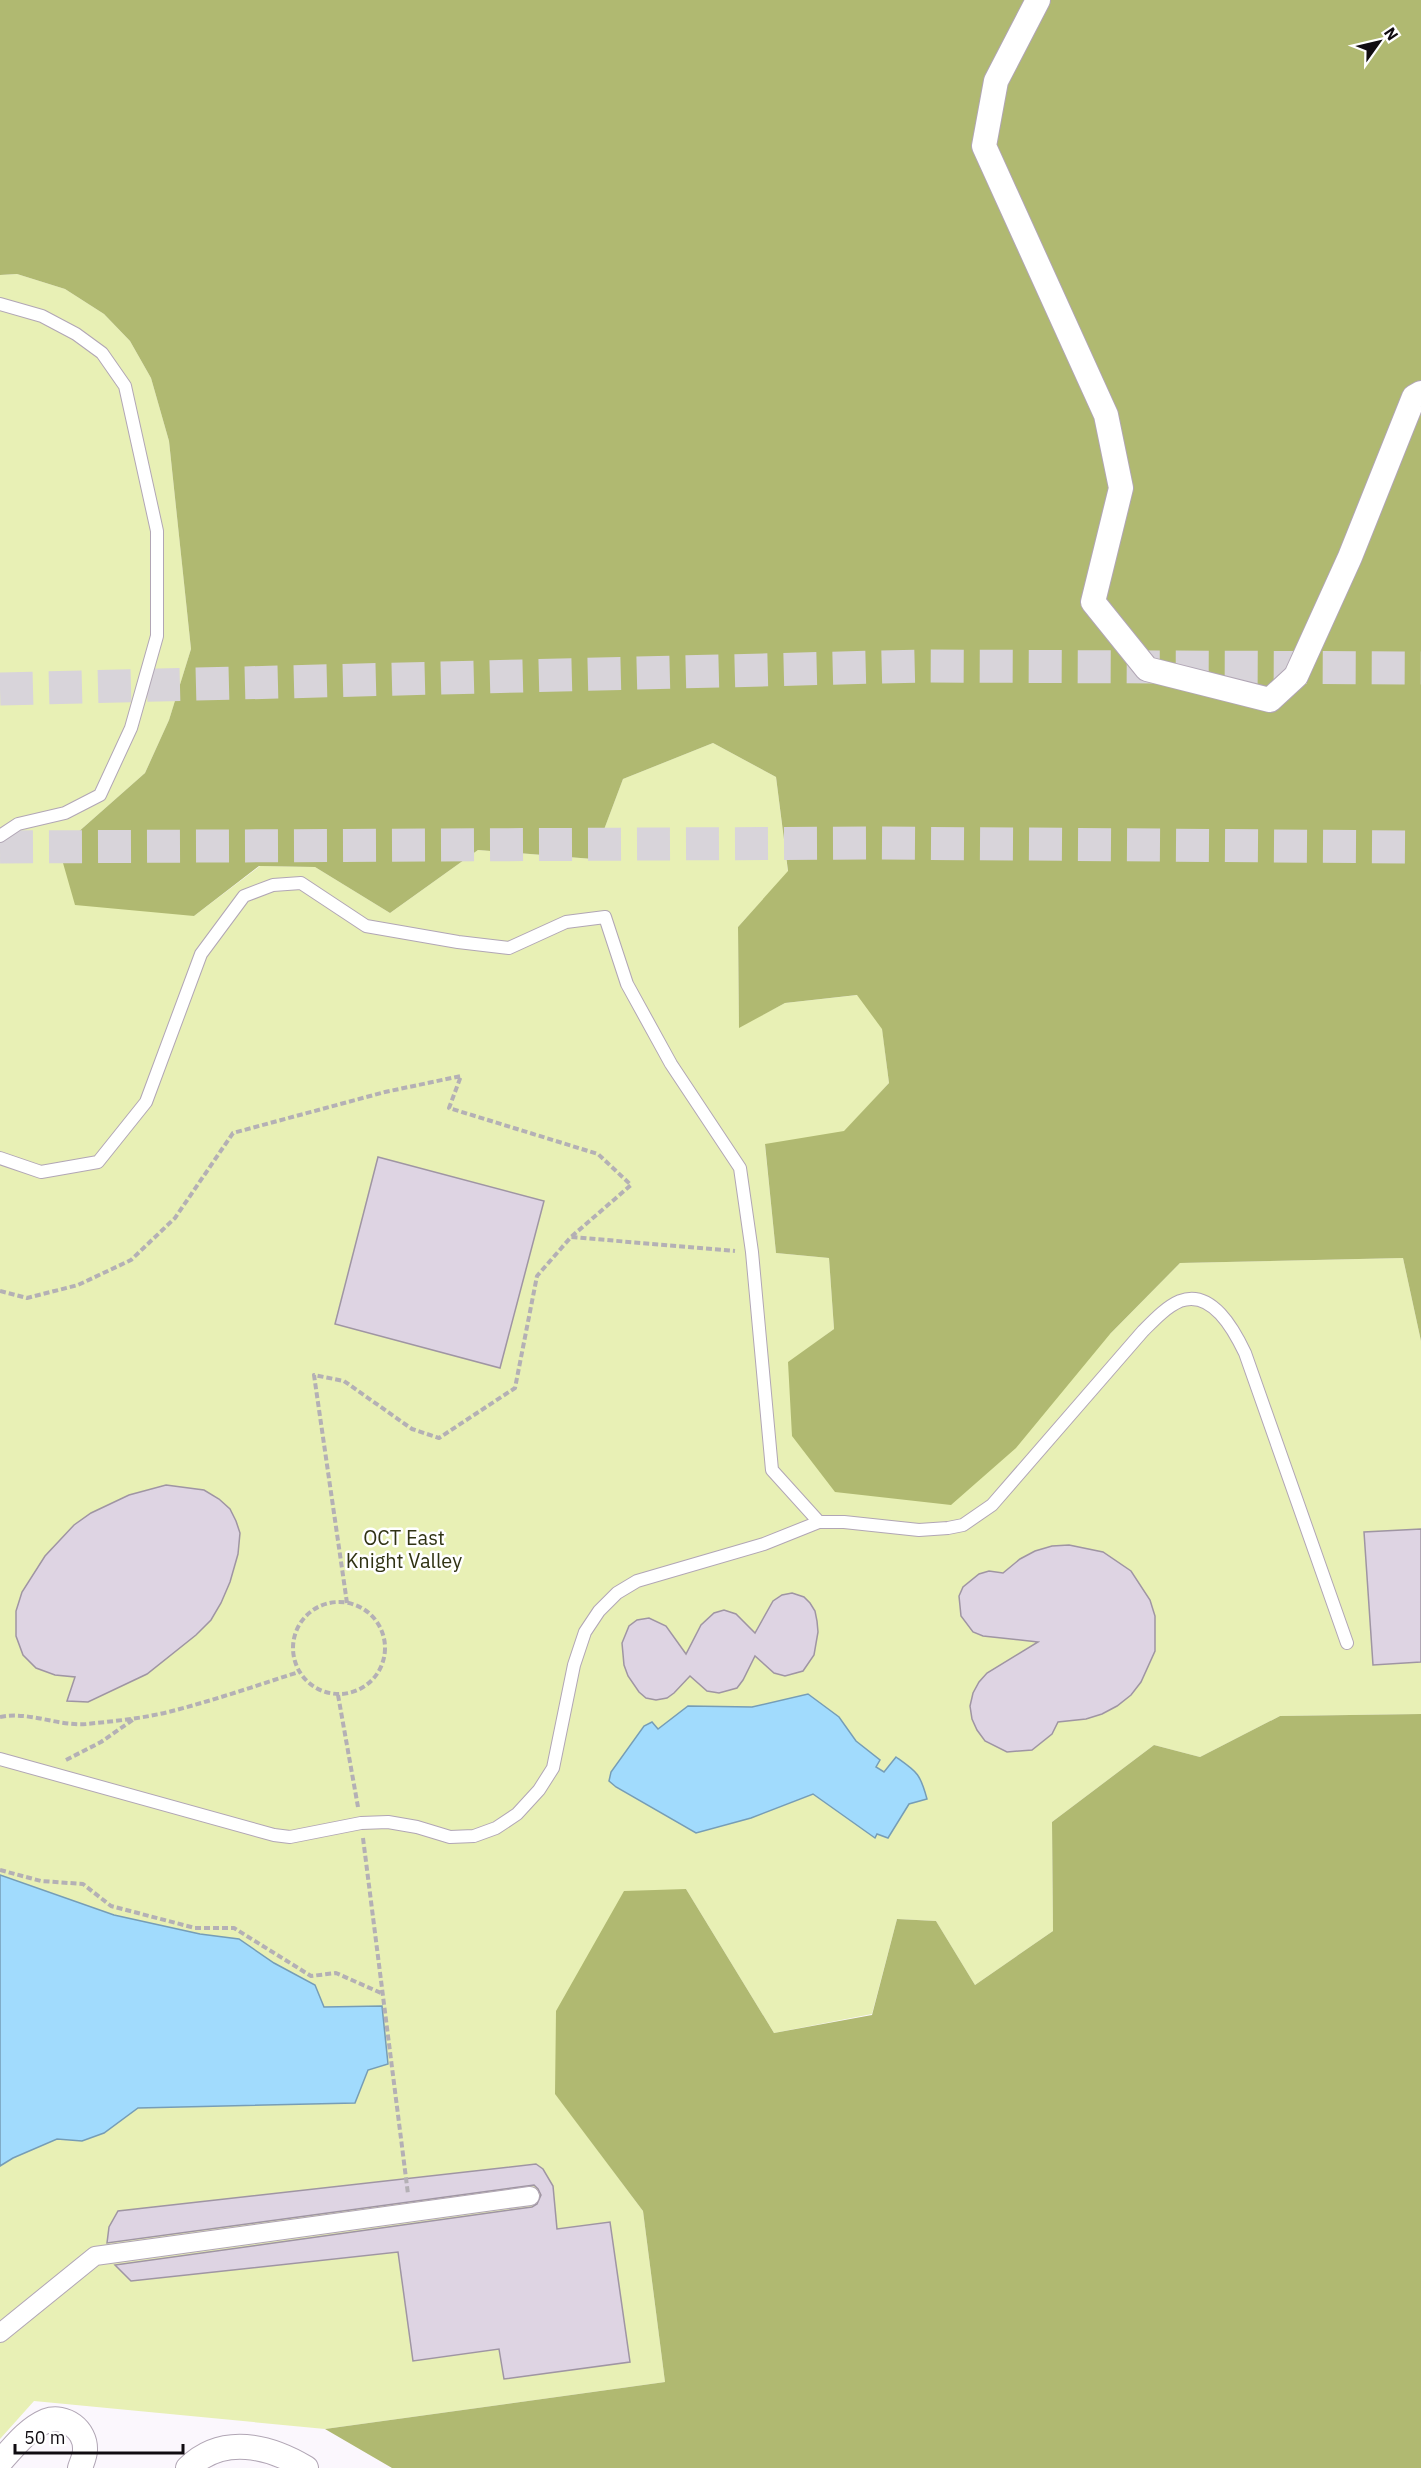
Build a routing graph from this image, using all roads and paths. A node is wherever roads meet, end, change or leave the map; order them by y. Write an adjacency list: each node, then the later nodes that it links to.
1 (1038, 0): 3 (street)
2 (0, 304): 4 (lane)
3 (1421, 393)
4 (0, 836)
5 (0, 1158): 7 (lane)
6 (571, 1237): 7 (path); 8 (path); 10 (path)
7 (752, 1252): 9 (lane)
8 (0, 1292)
9 (819, 1522): 11 (lane); 18 (lane)
10 (347, 1603): 12 (path); 13 (path)
11 (1347, 1643)
12 (299, 1672): 13 (path); 15 (path)
13 (338, 1695): 18 (path)
14 (0, 1717): 15 (path)
15 (134, 1718): 17 (path)
16 (0, 1759): 17 (lane)
17 (45, 1771): 18 (lane)
18 (361, 1823): 20 (path)
19 (0, 1869): 20 (path)
20 (382, 1994): 22 (path)
21 (530, 2196): 22 (street)
22 (410, 2212): 23 (street)
23 (0, 2333)
24 (0, 2462): 25 (street)
25 (80, 2468)
26 (188, 2468): 27 (street)
27 (306, 2468)

